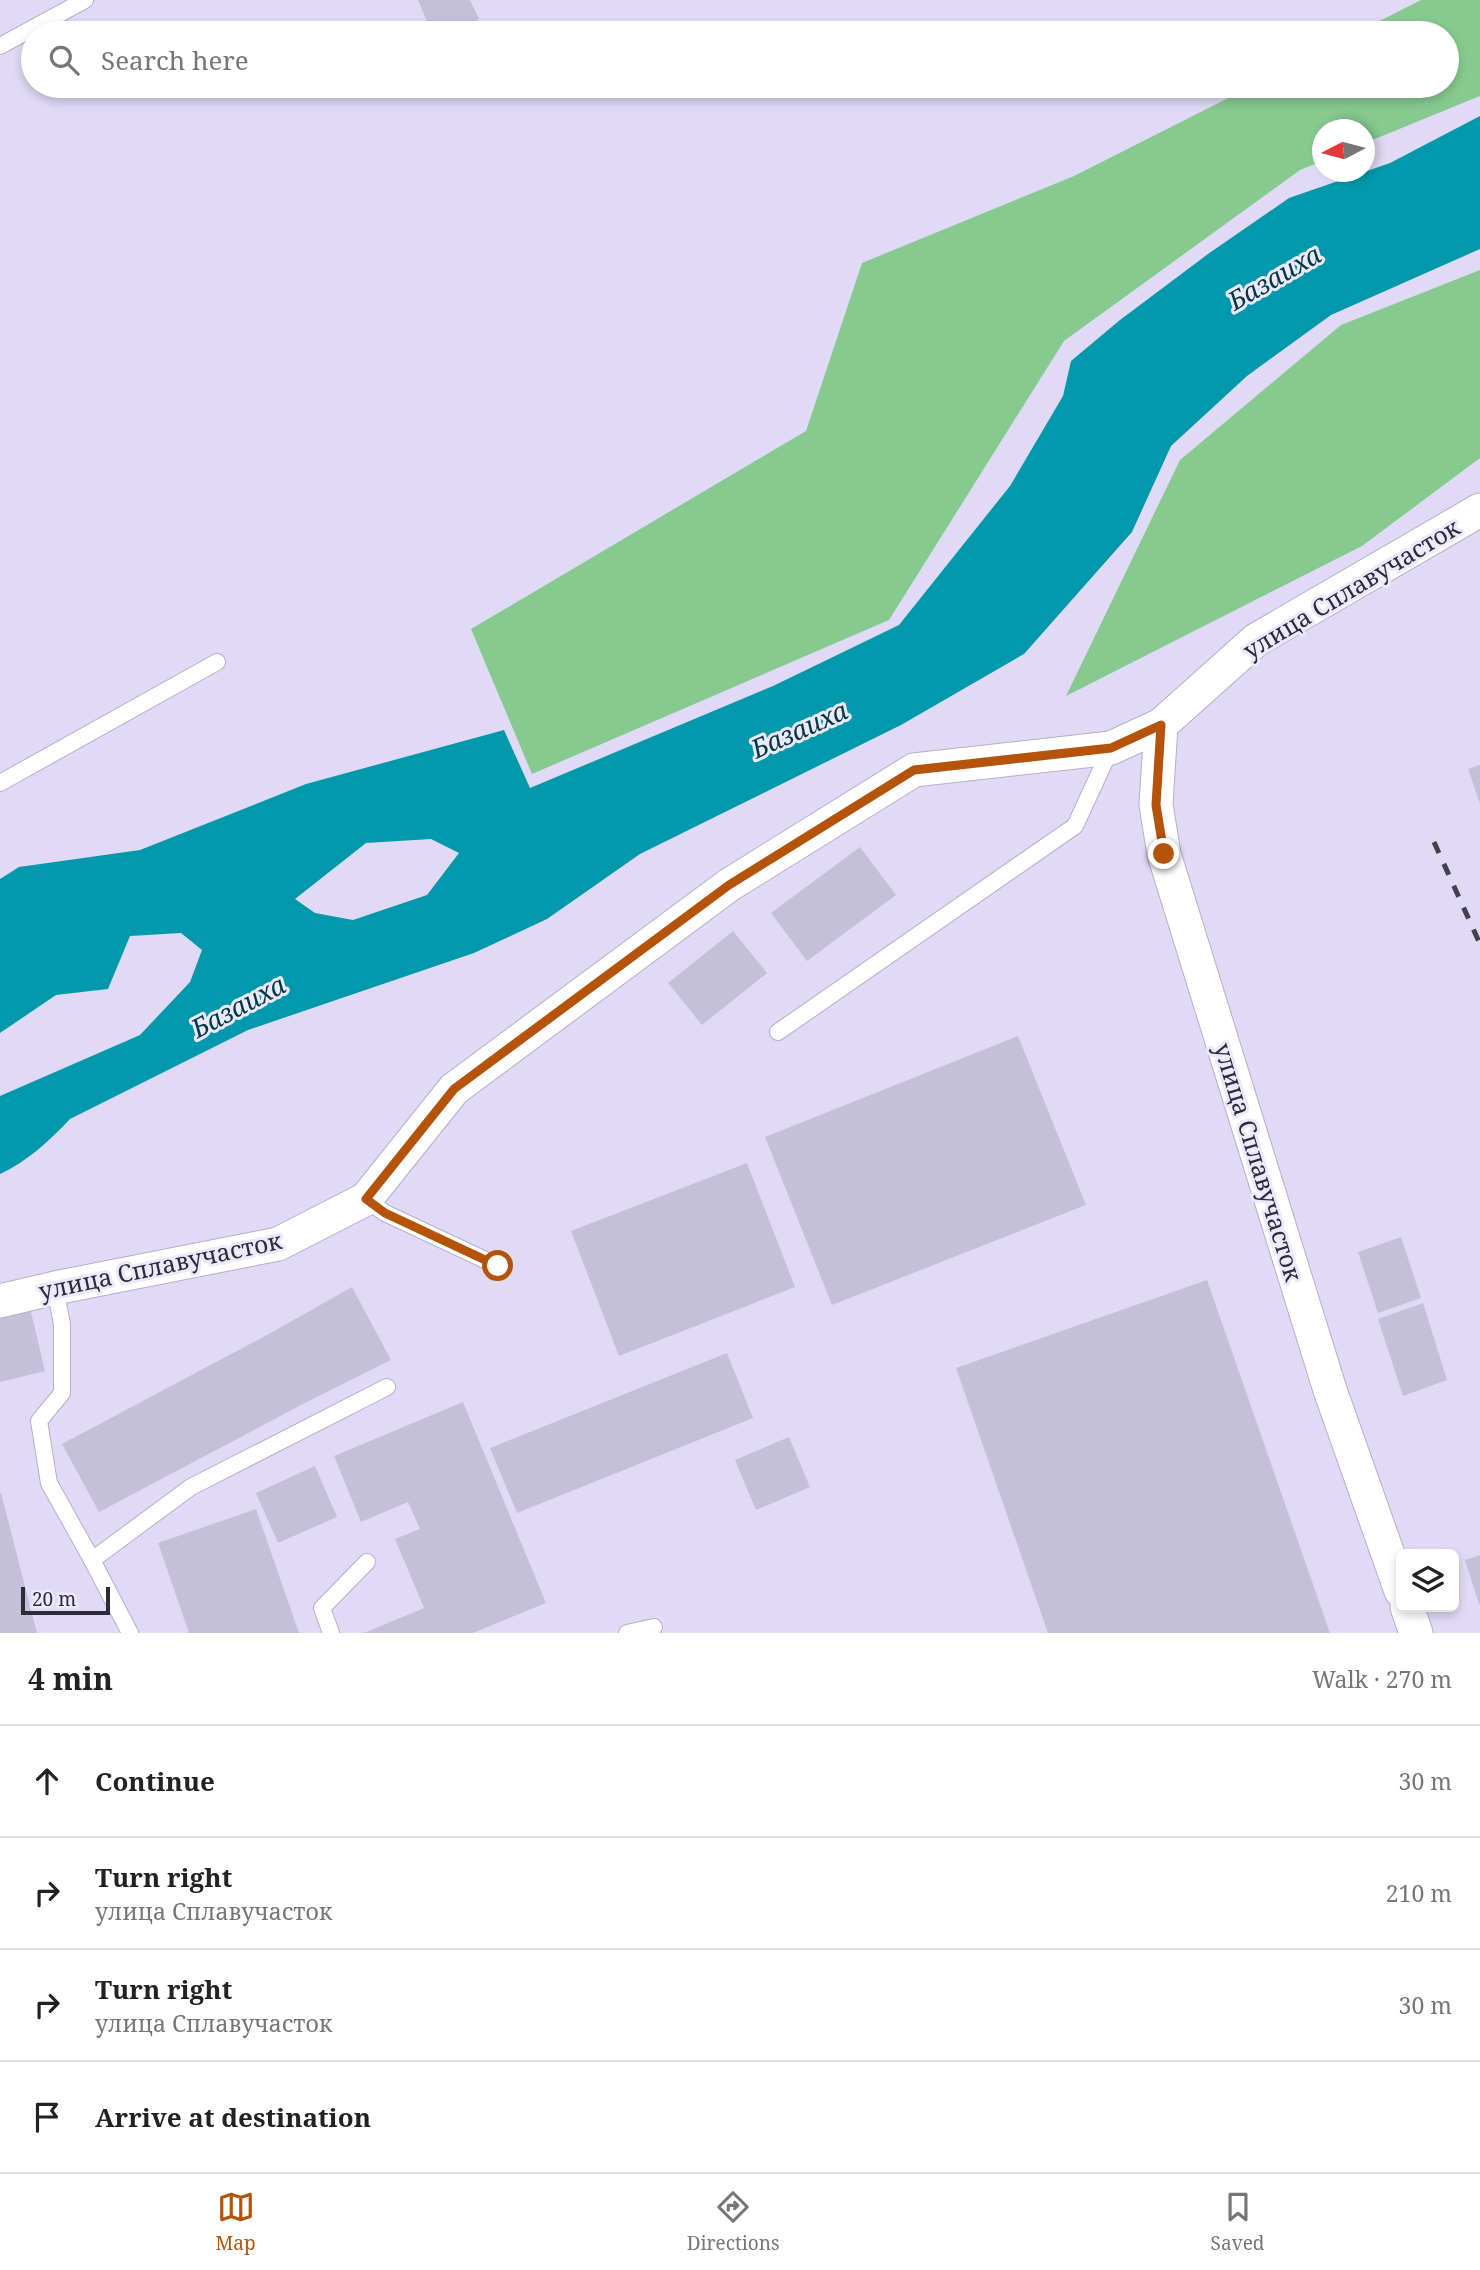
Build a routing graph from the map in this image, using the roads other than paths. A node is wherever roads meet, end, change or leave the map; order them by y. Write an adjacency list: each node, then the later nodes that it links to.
1 (85, 0): 2 (lane)
2 (46, 21)
3 (21, 35): 4 (lane)
4 (0, 46)
5 (1480, 510): 7 (street, улица Сплавучасток)
6 (217, 662): 9 (lane)
7 (1161, 725): 8 (street, улица Сплавучасток); 18 (street, улица Сплавучасток)
8 (1111, 748): 10 (lane); 11 (street, улица Сплавучасток)
9 (0, 783)
10 (778, 1032)
11 (366, 1199): 12 (lane); 13 (street, улица Сплавучасток)
12 (498, 1266)
13 (55, 1288): 14 (street, улица Сплавучасток); 16 (lane)
14 (0, 1301)
15 (387, 1387): 16 (lane)
16 (92, 1560): 21 (lane)
17 (367, 1562): 22 (lane)
18 (1396, 1577)
19 (1409, 1612): 24 (street)
20 (654, 1627): 23 (lane)
21 (130, 1633)
22 (331, 1633)
23 (627, 1633)
24 (1416, 1633)

